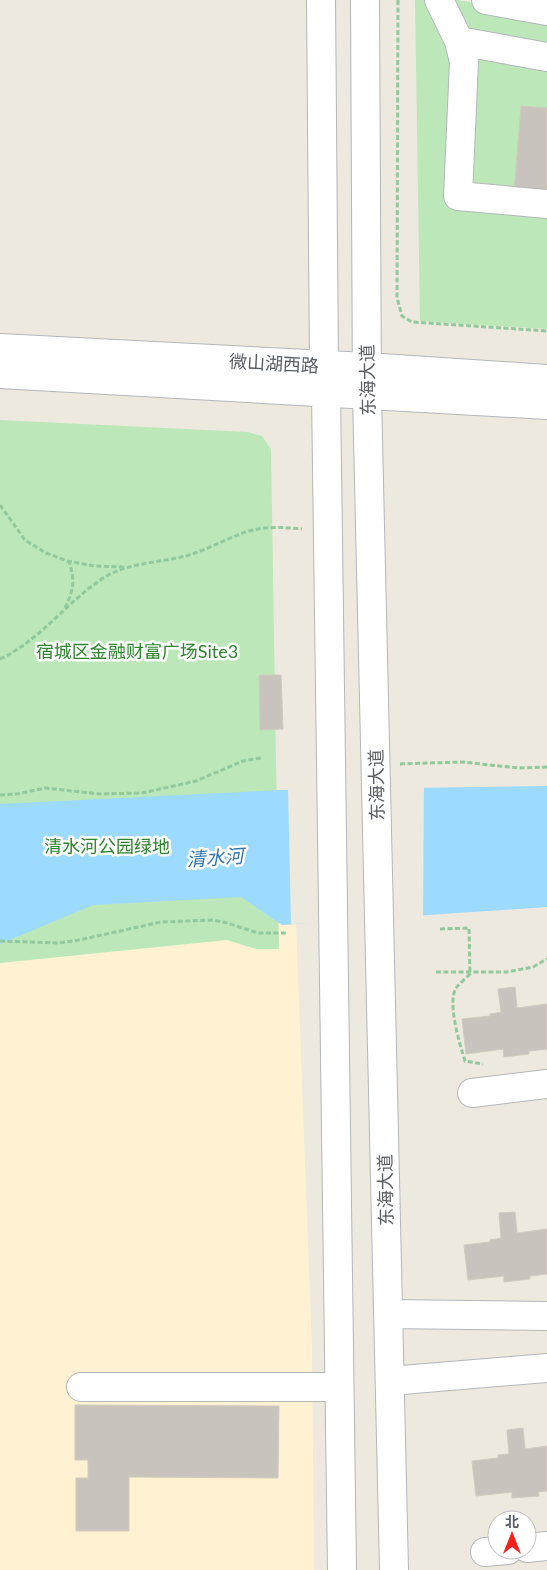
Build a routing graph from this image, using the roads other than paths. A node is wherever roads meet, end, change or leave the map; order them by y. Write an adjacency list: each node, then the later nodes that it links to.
1 (320, 0): 10 (street)
2 (365, 0): 11 (street, 东海大道)
3 (439, 0): 6 (street)
4 (486, 0): 5 (street)
5 (547, 11)
6 (459, 41): 7 (street); 8 (street)
7 (547, 57)
8 (547, 204)
9 (0, 348): 10 (street, 微山湖西路)
10 (324, 365): 11 (street, 微山湖西路); 14 (street)
11 (366, 367): 13 (street, 微山湖西路); 15 (street, 东海大道)
12 (0, 374): 14 (street, 微山湖西路)
13 (547, 379)
14 (326, 393): 15 (street, 微山湖西路); 24 (street)
15 (367, 395): 16 (street, 微山湖西路); 19 (street, 东海大道)
16 (547, 405)
17 (547, 1084): 18 (street)
18 (482, 1092)
19 (388, 1314): 20 (street); 22 (street, 东海大道)
20 (547, 1316)
21 (547, 1368): 22 (street)
22 (390, 1380): 26 (street, 东海大道)
23 (81, 1387): 24 (street)
24 (339, 1387): 25 (street)
25 (342, 1570)
26 (394, 1570)

